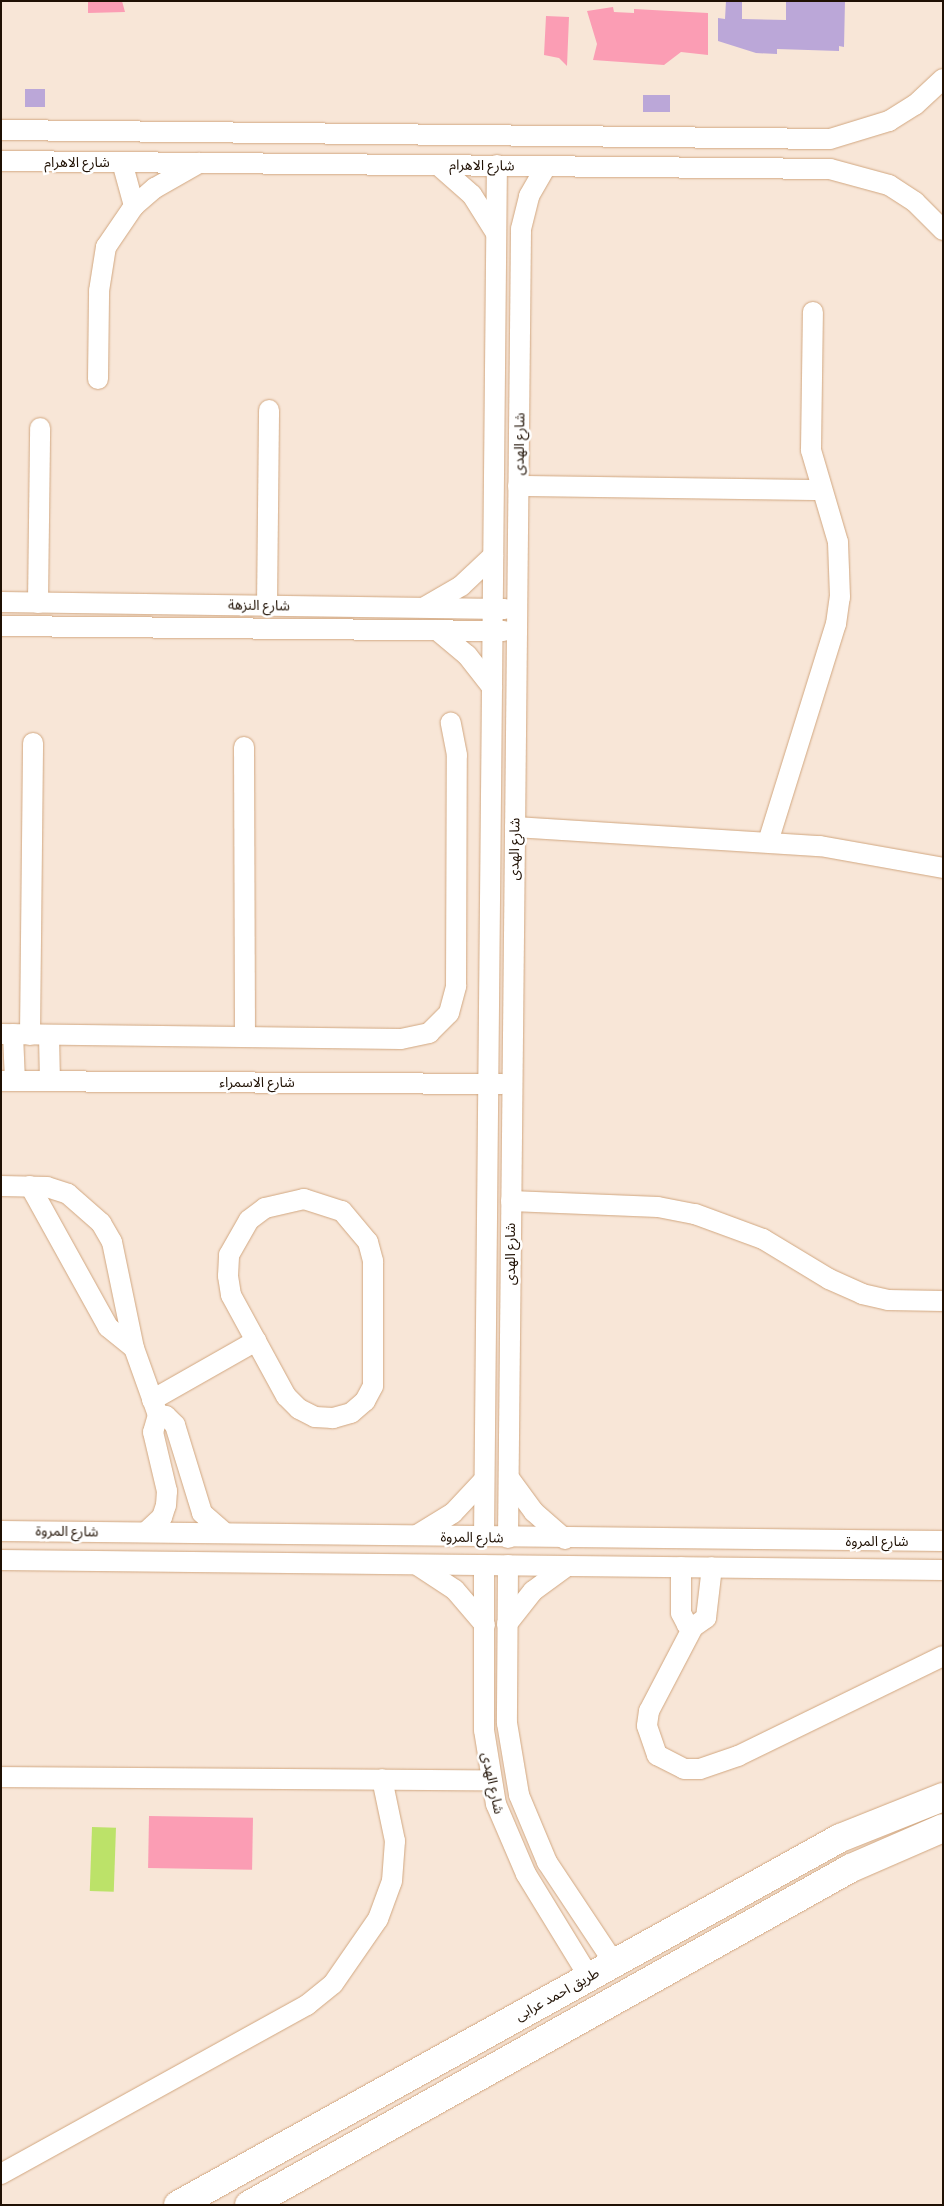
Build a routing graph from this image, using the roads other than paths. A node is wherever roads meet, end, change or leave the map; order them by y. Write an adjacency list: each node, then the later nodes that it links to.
1 (943, 79): 4 (street)
2 (1, 130): 3 (street)
3 (70, 131): 4 (street); 6 (street)
4 (830, 139): 12 (street)
5 (1, 161): 6 (street, شارع الاهرام)
6 (71, 162): 7 (street, شارع الاهرام)
7 (122, 162): 8 (street, شارع الاهرام); 13 (street)
8 (203, 162): 9 (street, شارع الاهرام); 13 (street)
9 (438, 165): 10 (street, شارع الاهرام); 15 (street)
10 (497, 165): 11 (street, شارع الاهرام); 15 (street, شارع الهدى)
11 (546, 166): 12 (street, شارع الاهرام); 20 (street, شارع الهدى)
12 (830, 168): 14 (street, شارع الاهرام)
13 (134, 206): 17 (street)
14 (943, 230)
15 (496, 233): 22 (street, شارع الهدى)
16 (813, 312): 21 (street)
17 (98, 379)
18 (269, 410): 25 (street)
19 (40, 428): 24 (street)
20 (518, 486): 21 (street); 28 (street, شارع الهدى)
21 (821, 490): 38 (street)
22 (493, 556): 26 (street); 27 (street, شارع الهدى)
23 (1, 602): 24 (street, شارع النزهة)
24 (38, 603): 25 (street, شارع النزهة)
25 (267, 606): 26 (street, شارع النزهة)
26 (423, 607): 27 (street, شارع النزهة)
27 (492, 608): 28 (street, شارع النزهة); 31 (street, شارع الهدى)
28 (517, 609): 32 (street, شارع الهدى)
29 (1, 626): 30 (street, شارع النزهة)
30 (437, 630): 31 (street, شارع النزهة); 33 (street)
31 (492, 630): 32 (street, شارع النزهة); 33 (street, شارع الهدى)
32 (517, 631): 37 (street, شارع الهدى)
33 (492, 687): 44 (street, شارع الهدى)
34 (451, 723): 41 (street)
35 (33, 743): 40 (street)
36 (244, 747): 41 (street)
37 (515, 827): 38 (street); 45 (street, شارع الهدى)
38 (768, 842): 39 (street)
39 (943, 868)
40 (24, 1034): 41 (street); 42 (street); 43 (street)
41 (245, 1037)
42 (8, 1081): 43 (street, شارع الاسمراء)
43 (50, 1081): 44 (street, شارع الاسمراء)
44 (488, 1084): 45 (street, شارع الاسمراء); 54 (street, شارع الهدى)
45 (512, 1084): 48 (street, شارع الهدى)
46 (1, 1186): 47 (street)
47 (30, 1186): 51 (street); 51 (street)
48 (511, 1201): 49 (street); 53 (street, شارع الهدى)
49 (943, 1301)
50 (256, 1341): 50 (street); 52 (street)
51 (134, 1348): 52 (street)
52 (155, 1407): 56 (street); 57 (street)
53 (508, 1478): 60 (street, شارع الهدى); 61 (street)
54 (484, 1480): 58 (street); 59 (street, شارع الهدى)
55 (1, 1531): 56 (street, شارع المروة)
56 (146, 1532): 57 (street, شارع المروة)
57 (225, 1533): 58 (street, شارع المروة)
58 (415, 1536): 59 (street, شارع المروة)
59 (484, 1537): 60 (street, شارع المروة)
60 (508, 1538): 61 (street, شارع المروة)
61 (565, 1539): 62 (street, شارع المروة)
62 (943, 1541)
63 (1, 1560): 64 (street, شارع المروة)
64 (417, 1565): 65 (street, شارع المروة); 71 (street)
65 (484, 1565): 66 (street, شارع المروة); 71 (street, شارع الهدى)
66 (508, 1565): 67 (street, شارع المروة); 72 (street, شارع الهدى)
67 (567, 1566): 68 (street, شارع المروة); 72 (street)
68 (681, 1567): 69 (street, شارع المروة); 73 (street)
69 (712, 1567): 70 (street, شارع المروة); 73 (street)
70 (943, 1570)
71 (485, 1624): 77 (street, شارع الهدى)
72 (507, 1624): 82 (street, شارع الهدى)
73 (693, 1627): 74 (street)
74 (943, 1656)
75 (1, 1777): 76 (street)
76 (382, 1779): 77 (street); 86 (street)
77 (490, 1780): 83 (street, شارع الهدى)
78 (943, 1797): 80 (street, طريق احمد عرابى)
79 (943, 1828): 81 (street)
80 (699, 1916): 81 (street); 82 (street, طريق احمد عرابى)
81 (715, 1944): 85 (street)
82 (614, 1963): 83 (street, طريق احمد عرابى)
83 (589, 1977): 84 (street, طريق احمد عرابى)
84 (391, 2086): 85 (street); 87 (street, طريق احمد عرابى)
85 (408, 2116): 88 (street)
86 (1, 2174)
87 (178, 2205)
88 (249, 2205)

